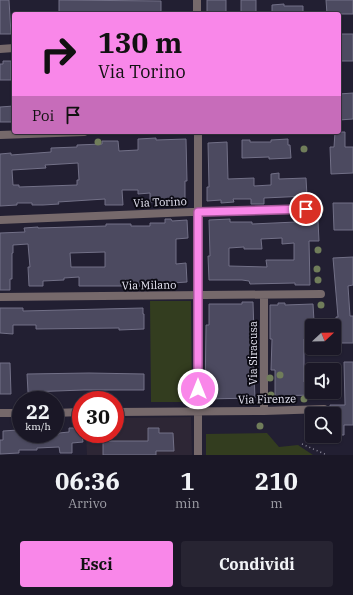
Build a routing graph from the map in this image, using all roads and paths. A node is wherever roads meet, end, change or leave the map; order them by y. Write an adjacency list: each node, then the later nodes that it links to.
1 (197, 0): 2 (street)
2 (196, 12)
3 (12, 48): 4 (street)
4 (0, 49)
5 (28, 134): 7 (street)
6 (198, 134): 9 (street)
7 (0, 135)
8 (320, 209): 9 (street, Via Torino)
9 (198, 212): 10 (street, Via Torino); 12 (street)
10 (0, 220)
11 (322, 294): 13 (street, Via Milano)
12 (198, 295): 13 (street, Via Milano); 14 (street, Via Milano); 18 (street)
13 (264, 295): 16 (street, Via Siracusa)
14 (0, 297)
15 (305, 410): 16 (street, Via Firenze)
16 (264, 411): 18 (street, Via Firenze)
17 (124, 412): 18 (street, Via Firenze)
18 (198, 412): 22 (street)
19 (0, 413): 20 (street)
20 (12, 413)
21 (302, 444): 23 (path)
22 (198, 455)
23 (327, 455)

